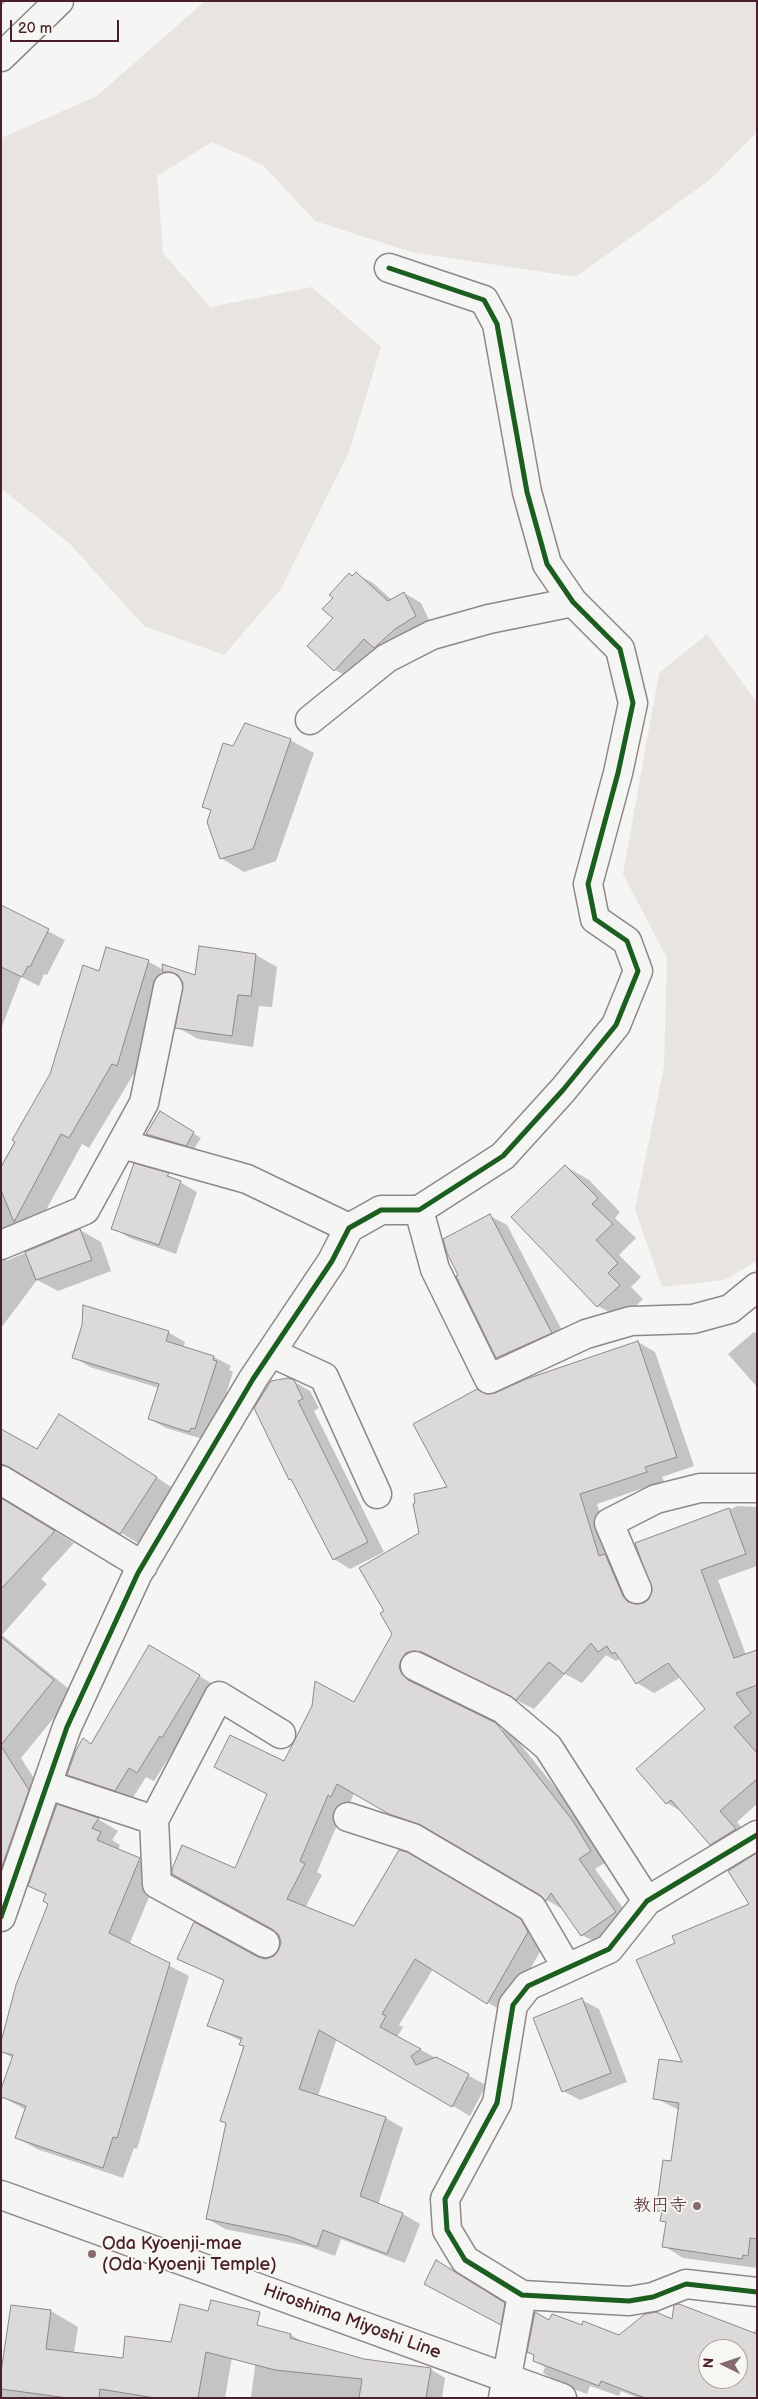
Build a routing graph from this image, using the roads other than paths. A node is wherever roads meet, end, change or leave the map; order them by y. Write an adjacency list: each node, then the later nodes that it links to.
1 (59, 1): 2 (street)
2 (1, 57)
3 (388, 268): 4 (street)
4 (573, 602): 5 (street); 8 (street)
5 (310, 720)
6 (168, 987): 7 (street)
7 (122, 1144): 9 (street); 10 (street)
8 (419, 1210): 9 (street); 11 (street)
9 (349, 1228): 12 (street)
10 (1, 1245)
11 (757, 1287)
12 (272, 1352): 15 (street); 16 (street)
13 (1, 1480): 16 (street)
14 (757, 1488): 17 (street)
15 (377, 1494)
16 (143, 1566): 20 (street)
17 (638, 1589)
18 (415, 1666): 24 (street)
19 (281, 1734): 22 (street)
20 (48, 1784): 22 (street); 25 (street)
21 (348, 1816): 27 (street)
22 (154, 1820): 26 (street)
23 (757, 1835): 24 (street)
24 (647, 1901): 27 (street)
25 (3, 1904)
26 (265, 1943)
27 (567, 1968): 30 (street)
28 (1, 2195): 31 (street, Hiroshima Miyoshi Line)
29 (757, 2292): 30 (street)
30 (522, 2295): 31 (street)
31 (504, 2388): 32 (street, Hiroshima Miyoshi Line)
32 (562, 2398)

